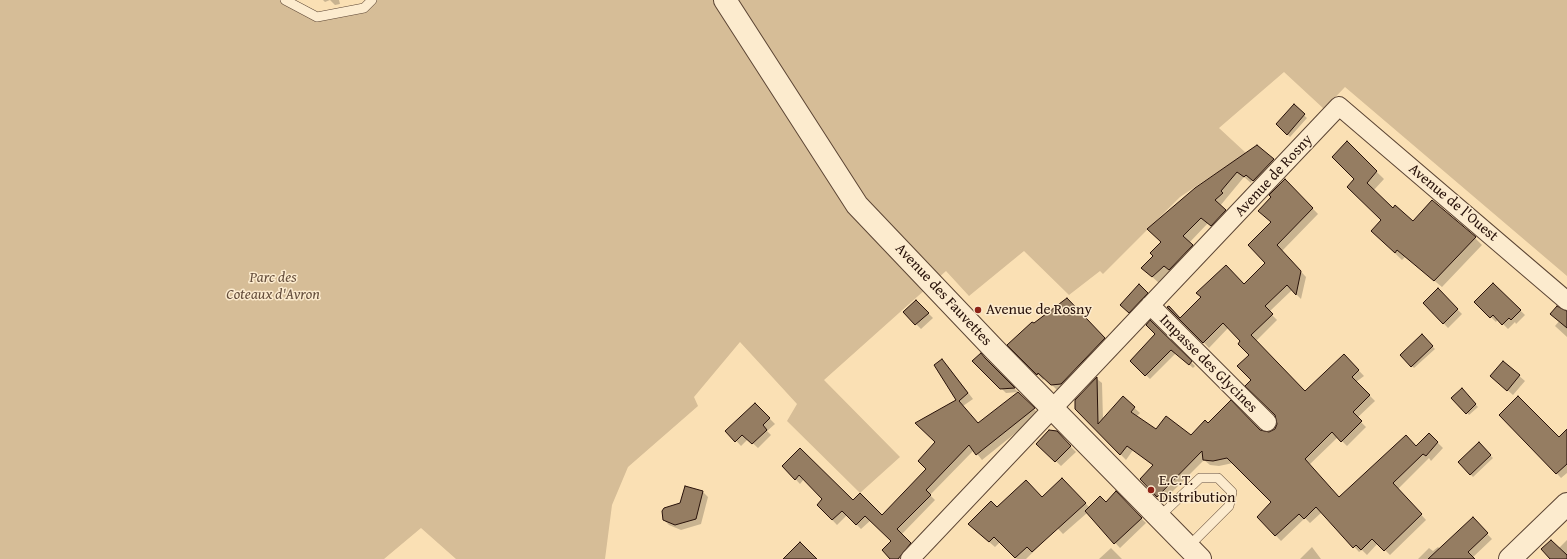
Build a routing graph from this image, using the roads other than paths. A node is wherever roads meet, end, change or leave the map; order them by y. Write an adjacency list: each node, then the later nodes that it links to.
1 (285, 0): 2 (lane)
2 (372, 0)
3 (725, 0): 7 (street, Avenue des Fauvettes)
4 (1339, 106): 5 (street, Avenue de l'Ouest); 6 (street, Avenue de Rosny)
5 (1567, 301)
6 (1150, 305): 7 (street, Avenue de Rosny); 8 (street, Impasse des Glycines)
7 (1053, 409): 10 (street, Avenue des Fauvettes); 12 (street, Avenue de Rosny)
8 (1267, 422)
9 (1567, 504): 13 (street)
10 (1159, 517): 11 (street, Avenue des Fauvettes); 11 (lane)
11 (1194, 553)
12 (910, 559)
13 (1510, 559)

